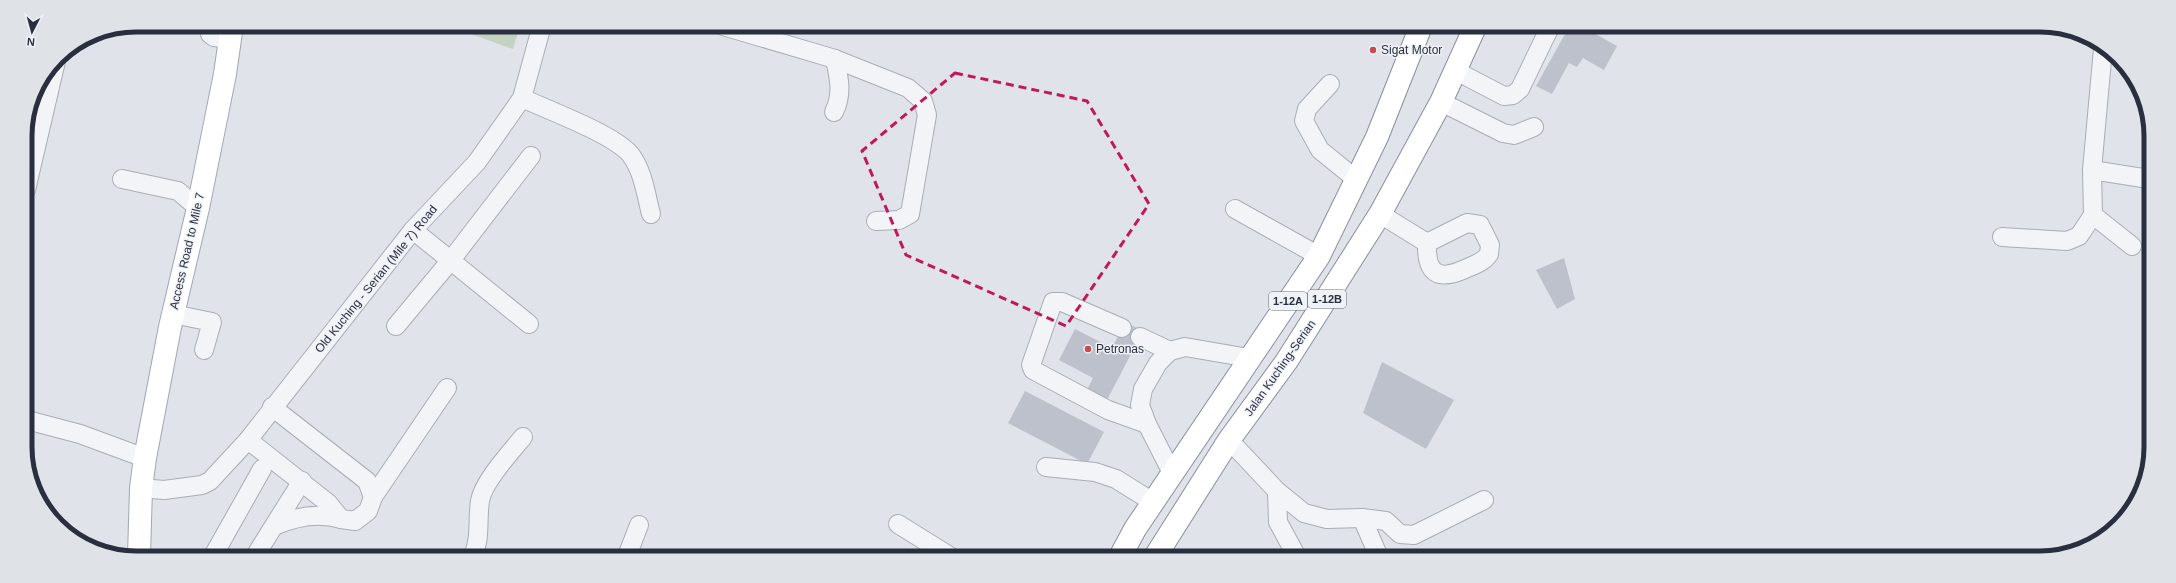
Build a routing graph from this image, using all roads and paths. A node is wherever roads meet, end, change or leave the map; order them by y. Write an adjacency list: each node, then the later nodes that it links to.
1 (210, 32): 2 (street)
2 (231, 32): 23 (main road, Access Road to Mile 7)
3 (540, 32): 13 (street, Old Kuching - Serian (Mile 7) Road)
4 (743, 32): 9 (street)
5 (1419, 32): 22 (main road, 1-12A)
6 (1472, 32): 11 (main road, Jalan Kuching-Serian / 1-12B)
7 (1548, 32): 11 (street)
8 (2103, 53): 19 (street)
9 (835, 60): 15 (street); 28 (street)
10 (55, 71): 18 (street)
11 (1456, 71): 14 (main road, Jalan Kuching-Serian / 1-12B)
12 (1330, 84): 22 (street)
13 (522, 98): 25 (street); 29 (street, Old Kuching - Serian (Mile 7) Road)
14 (1441, 102): 16 (street); 26 (main road, Jalan Kuching-Serian / 1-12B)
15 (834, 112)
16 (1534, 127)
17 (531, 156): 34 (street)
18 (32, 162)
19 (2092, 170): 20 (street); 27 (street)
20 (2144, 178)
21 (122, 179): 23 (street)
22 (1357, 180): 33 (main road, 1-12A)
23 (198, 208): 35 (main road, Access Road to Mile 7)
24 (1235, 209): 33 (street)
25 (651, 214)
26 (1380, 214): 31 (street); 49 (main road, Jalan Kuching-Serian / 1-12B)
27 (2093, 215): 30 (street); 32 (street)
28 (876, 220)
29 (413, 230): 34 (street); 44 (street, Old Kuching - Serian (Mile 7) Road)
30 (2002, 237)
31 (1427, 243)
32 (2132, 246)
33 (1319, 256): 42 (main road, 1-12A)
34 (451, 260): 36 (street); 37 (street)
35 (173, 314): 40 (street); 53 (main road, Access Road to Mile 7)
36 (529, 324)
37 (396, 326)
38 (1122, 328): 46 (street)
39 (1140, 337): 41 (street)
40 (204, 350)
41 (1170, 351): 42 (street); 46 (street)
42 (1249, 358): 52 (main road, 1-12A)
43 (447, 388): 56 (street)
44 (272, 407): 48 (street, Old Kuching - Serian (Mile 7) Road); 56 (street)
45 (32, 421): 53 (street)
46 (1147, 424): 52 (street)
47 (523, 437): 67 (street)
48 (248, 440): 53 (street, Old Kuching - Serian (Mile 7) Road); 54 (street)
49 (1229, 440): 55 (street); 71 (main road, Jalan Kuching-Serian / 1-12B)
50 (1046, 467): 58 (street)
51 (262, 469): 65 (street)
52 (1172, 473): 58 (main road, 1-12A)
53 (143, 474): 64 (main road, Access Road to Mile 7)
54 (302, 481): 60 (street); 63 (street)
55 (1277, 491): 59 (street); 72 (street)
56 (373, 497): 60 (street)
57 (1484, 500): 59 (street)
58 (1153, 502): 70 (main road, 1-12A)
59 (1362, 518): 73 (street)
60 (341, 519): 63 (street)
61 (898, 524): 69 (street)
62 (639, 525): 68 (street)
63 (274, 526): 66 (street)
64 (139, 551)
65 (219, 551)
66 (258, 551)
67 (474, 551)
68 (629, 551)
69 (941, 551)
70 (1124, 551)
71 (1159, 551)
72 (1294, 551)
73 (1376, 551)

